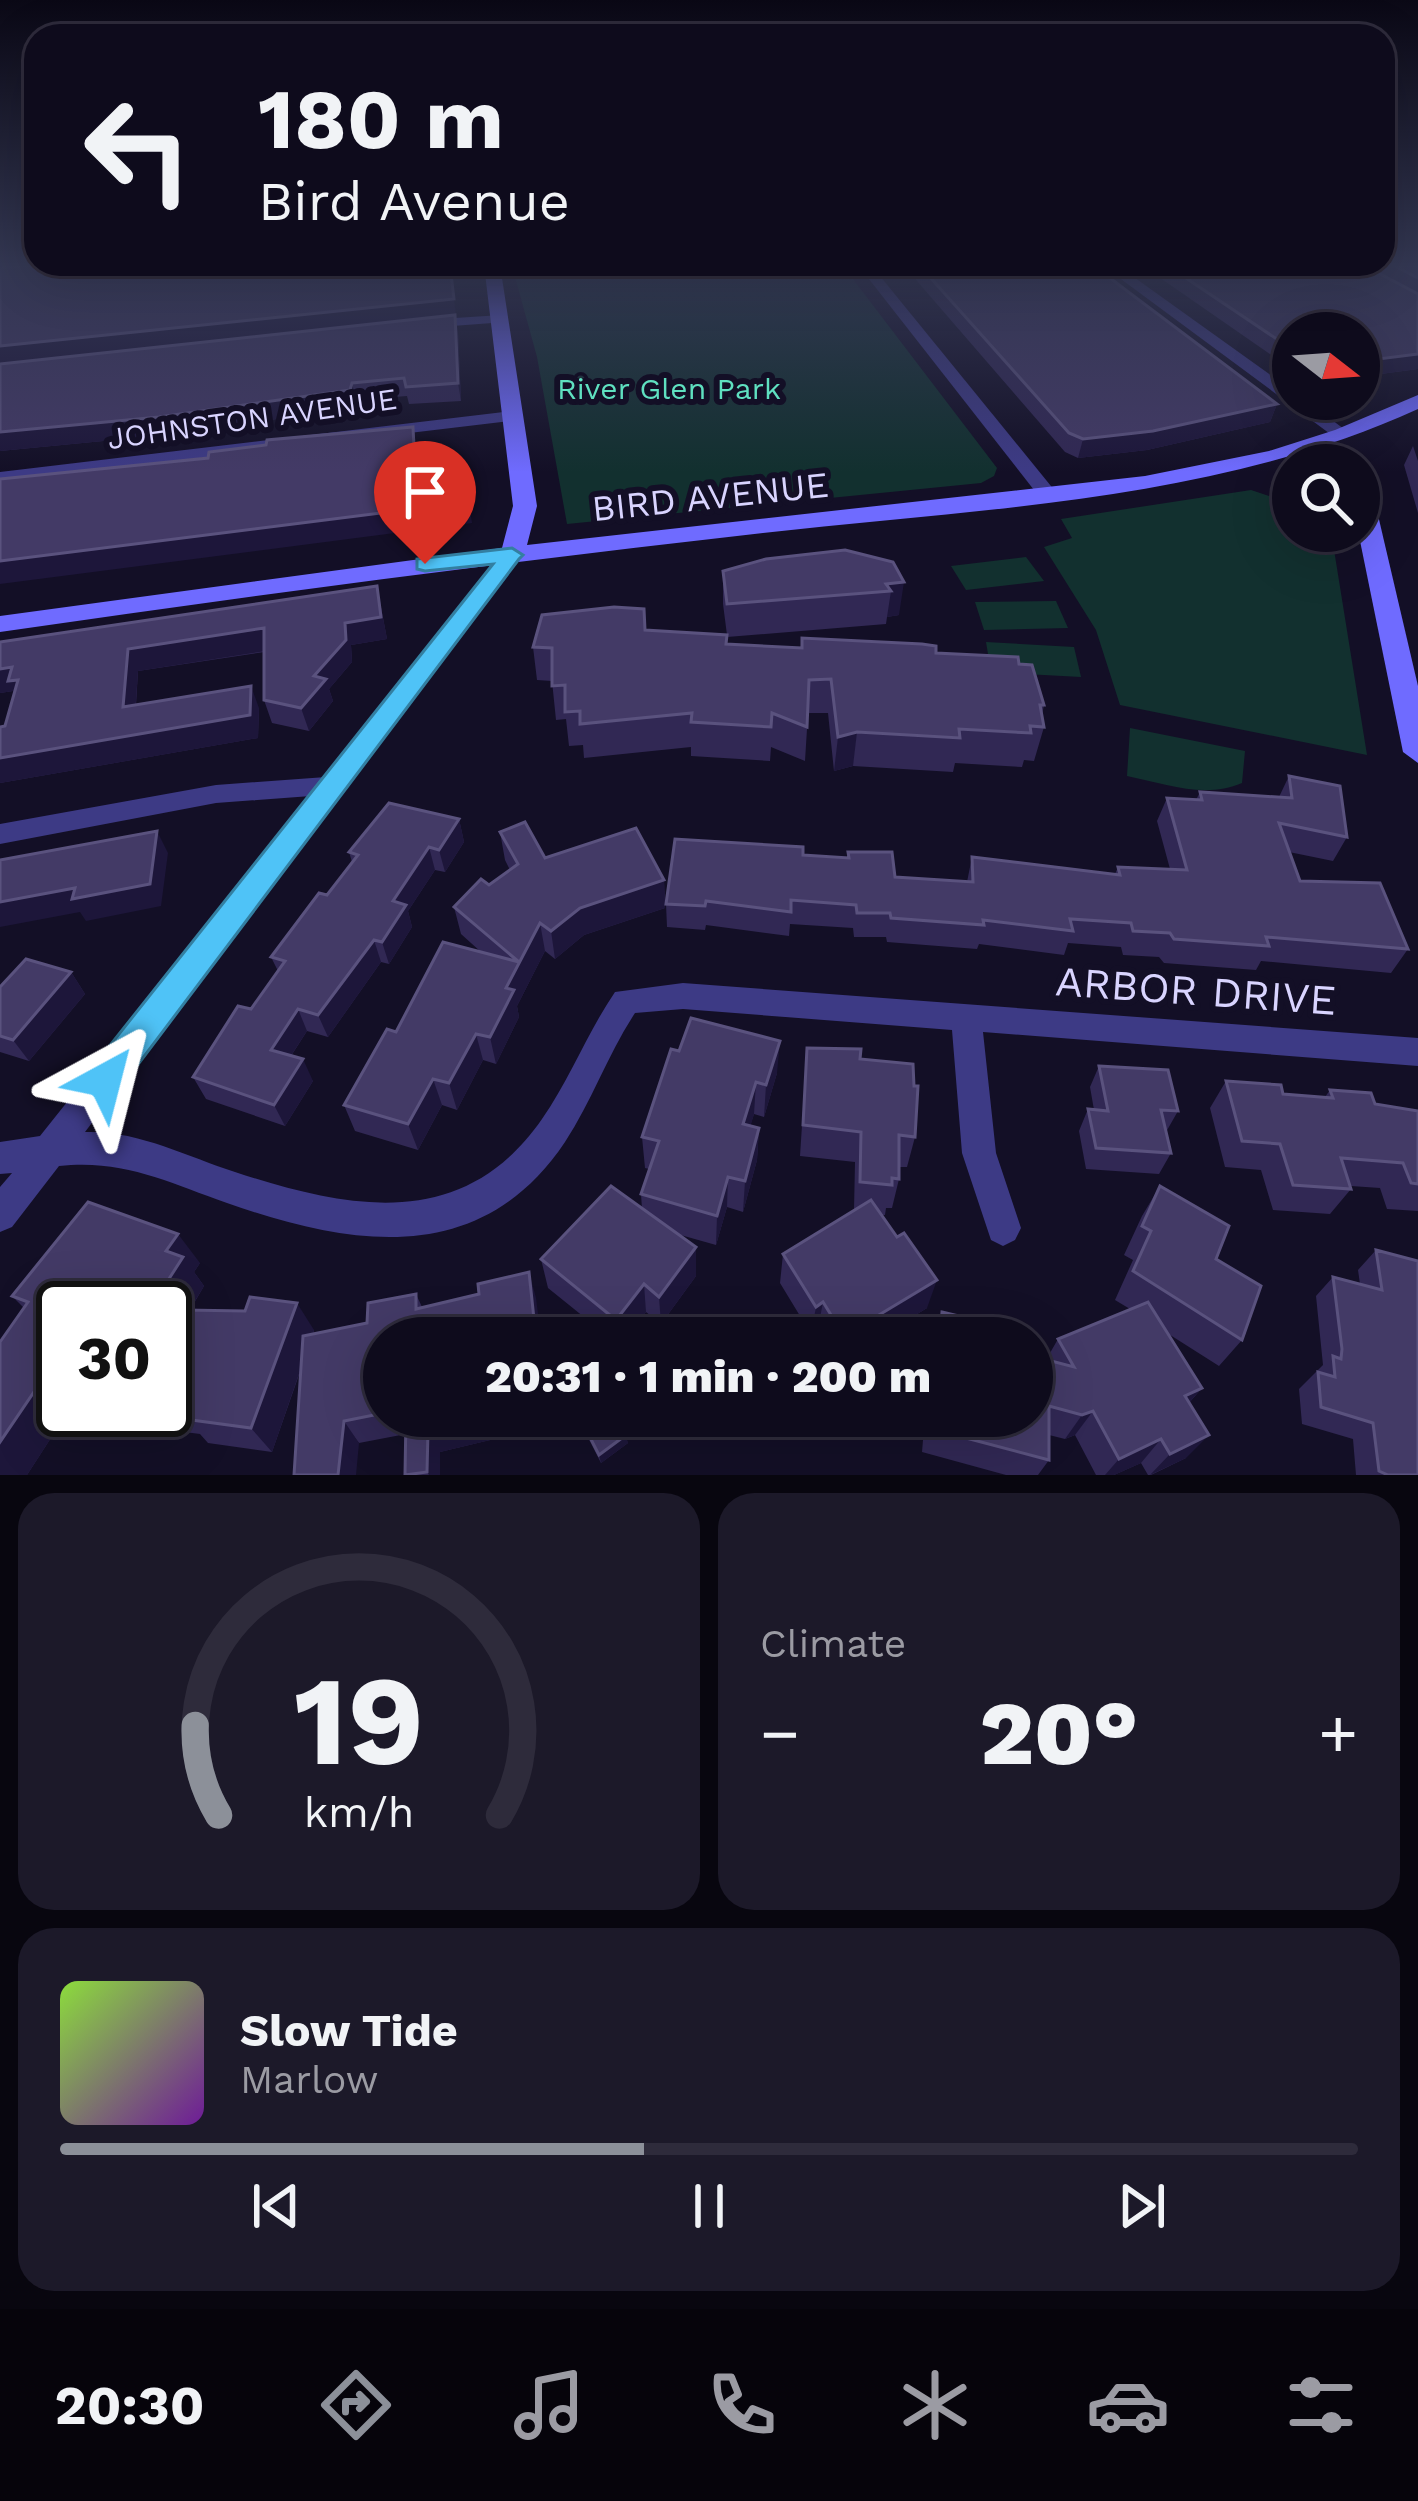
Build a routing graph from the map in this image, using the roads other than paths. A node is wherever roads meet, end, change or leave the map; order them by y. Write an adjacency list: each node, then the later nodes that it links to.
1 (503, 334): 6 (street)
2 (919, 334): 13 (street)
3 (1202, 334): 4 (street)
4 (1272, 384)
5 (1418, 401): 8 (street, BIRD AVENUE)
6 (512, 416): 12 (street, JOHNSTON AVENUE); 15 (street)
7 (1322, 420): 8 (street)
8 (1343, 435): 9 (street); 10 (street, BIRD AVENUE)
9 (1347, 444)
10 (1251, 463): 11 (street); 13 (street, BIRD AVENUE)
11 (1272, 465)
12 (0, 477)
13 (1048, 495): 15 (street, BIRD AVENUE)
14 (1374, 552): 17 (street)
15 (512, 555): 16 (street, BIRD AVENUE); 18 (street)
16 (0, 625)
17 (1418, 752)
18 (334, 785): 19 (street); 22 (street)
19 (0, 834)
20 (966, 1017): 21 (street, ARBOR DRIVE); 22 (street, ARBOR DRIVE); 25 (street)
21 (1418, 1052)
22 (47, 1153): 23 (street, ARBOR DRIVE); 24 (street)
23 (0, 1158)
24 (0, 1214)
25 (1003, 1228)

